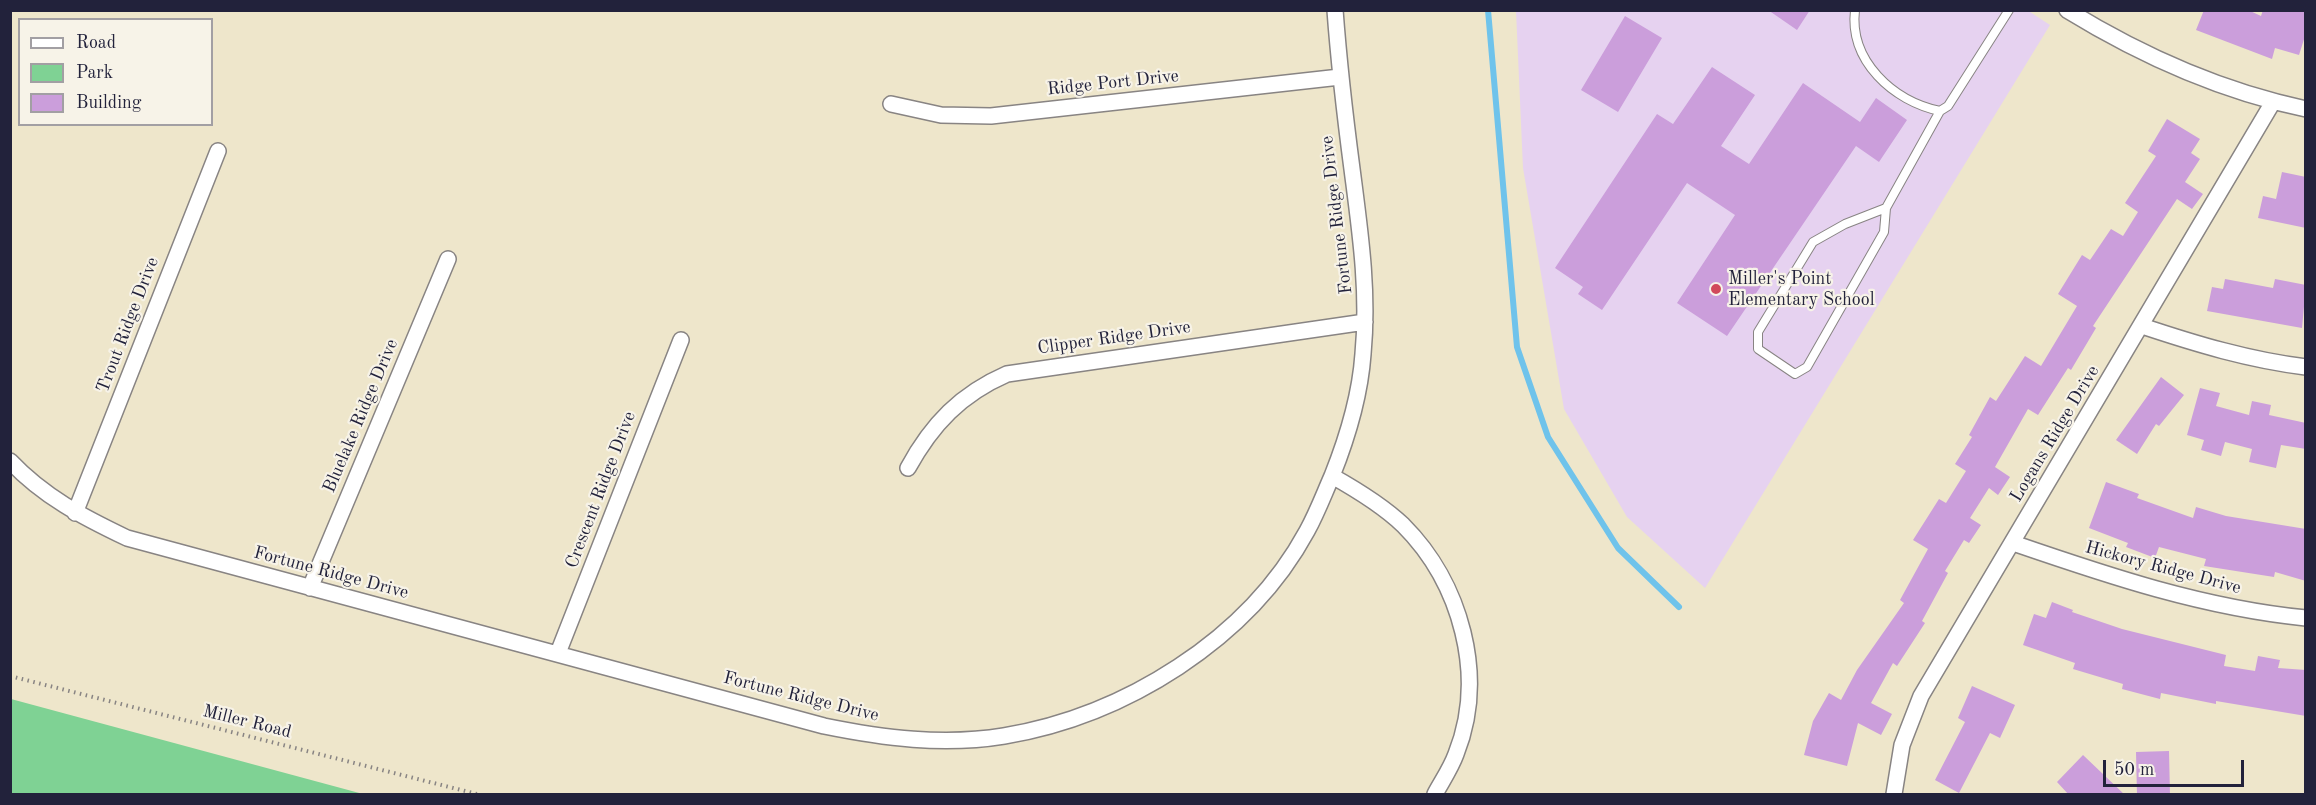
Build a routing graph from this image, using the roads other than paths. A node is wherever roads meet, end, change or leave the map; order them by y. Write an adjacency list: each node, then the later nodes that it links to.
1 (1335, 10): 5 (street, Fortune Ridge Drive)
2 (1855, 10): 9 (lane)
3 (2009, 10): 9 (lane)
4 (2067, 10): 6 (street)
5 (1340, 77): 7 (street, Ridge Port Drive); 13 (street, Fortune Ridge Drive)
6 (2273, 102): 8 (street); 14 (street, Logans Ridge Drive)
7 (891, 104)
8 (2306, 109)
9 (1940, 111): 11 (lane)
10 (218, 151): 20 (street, Trout Ridge Drive)
11 (1886, 208): 11 (lane)
12 (448, 259): 22 (street, Bluelake Ridge Drive)
13 (1365, 322): 18 (street, Clipper Ridge Drive); 19 (street, Fortune Ridge Drive)
14 (2142, 326): 16 (street); 21 (street, Logans Ridge Drive)
15 (681, 340): 24 (street, Crescent Ridge Drive)
16 (2306, 368)
17 (10, 461): 20 (street, Fortune Ridge Drive)
18 (908, 468)
19 (1332, 476): 24 (street, Fortune Ridge Drive); 25 (street)
20 (75, 513): 22 (street, Fortune Ridge Drive)
21 (2013, 543): 23 (street, Hickory Ridge Drive); 26 (street, Logans Ridge Drive)
22 (310, 588): 24 (street, Fortune Ridge Drive)
23 (2306, 618)
24 (558, 653)
25 (1435, 795)
26 (1894, 795)

